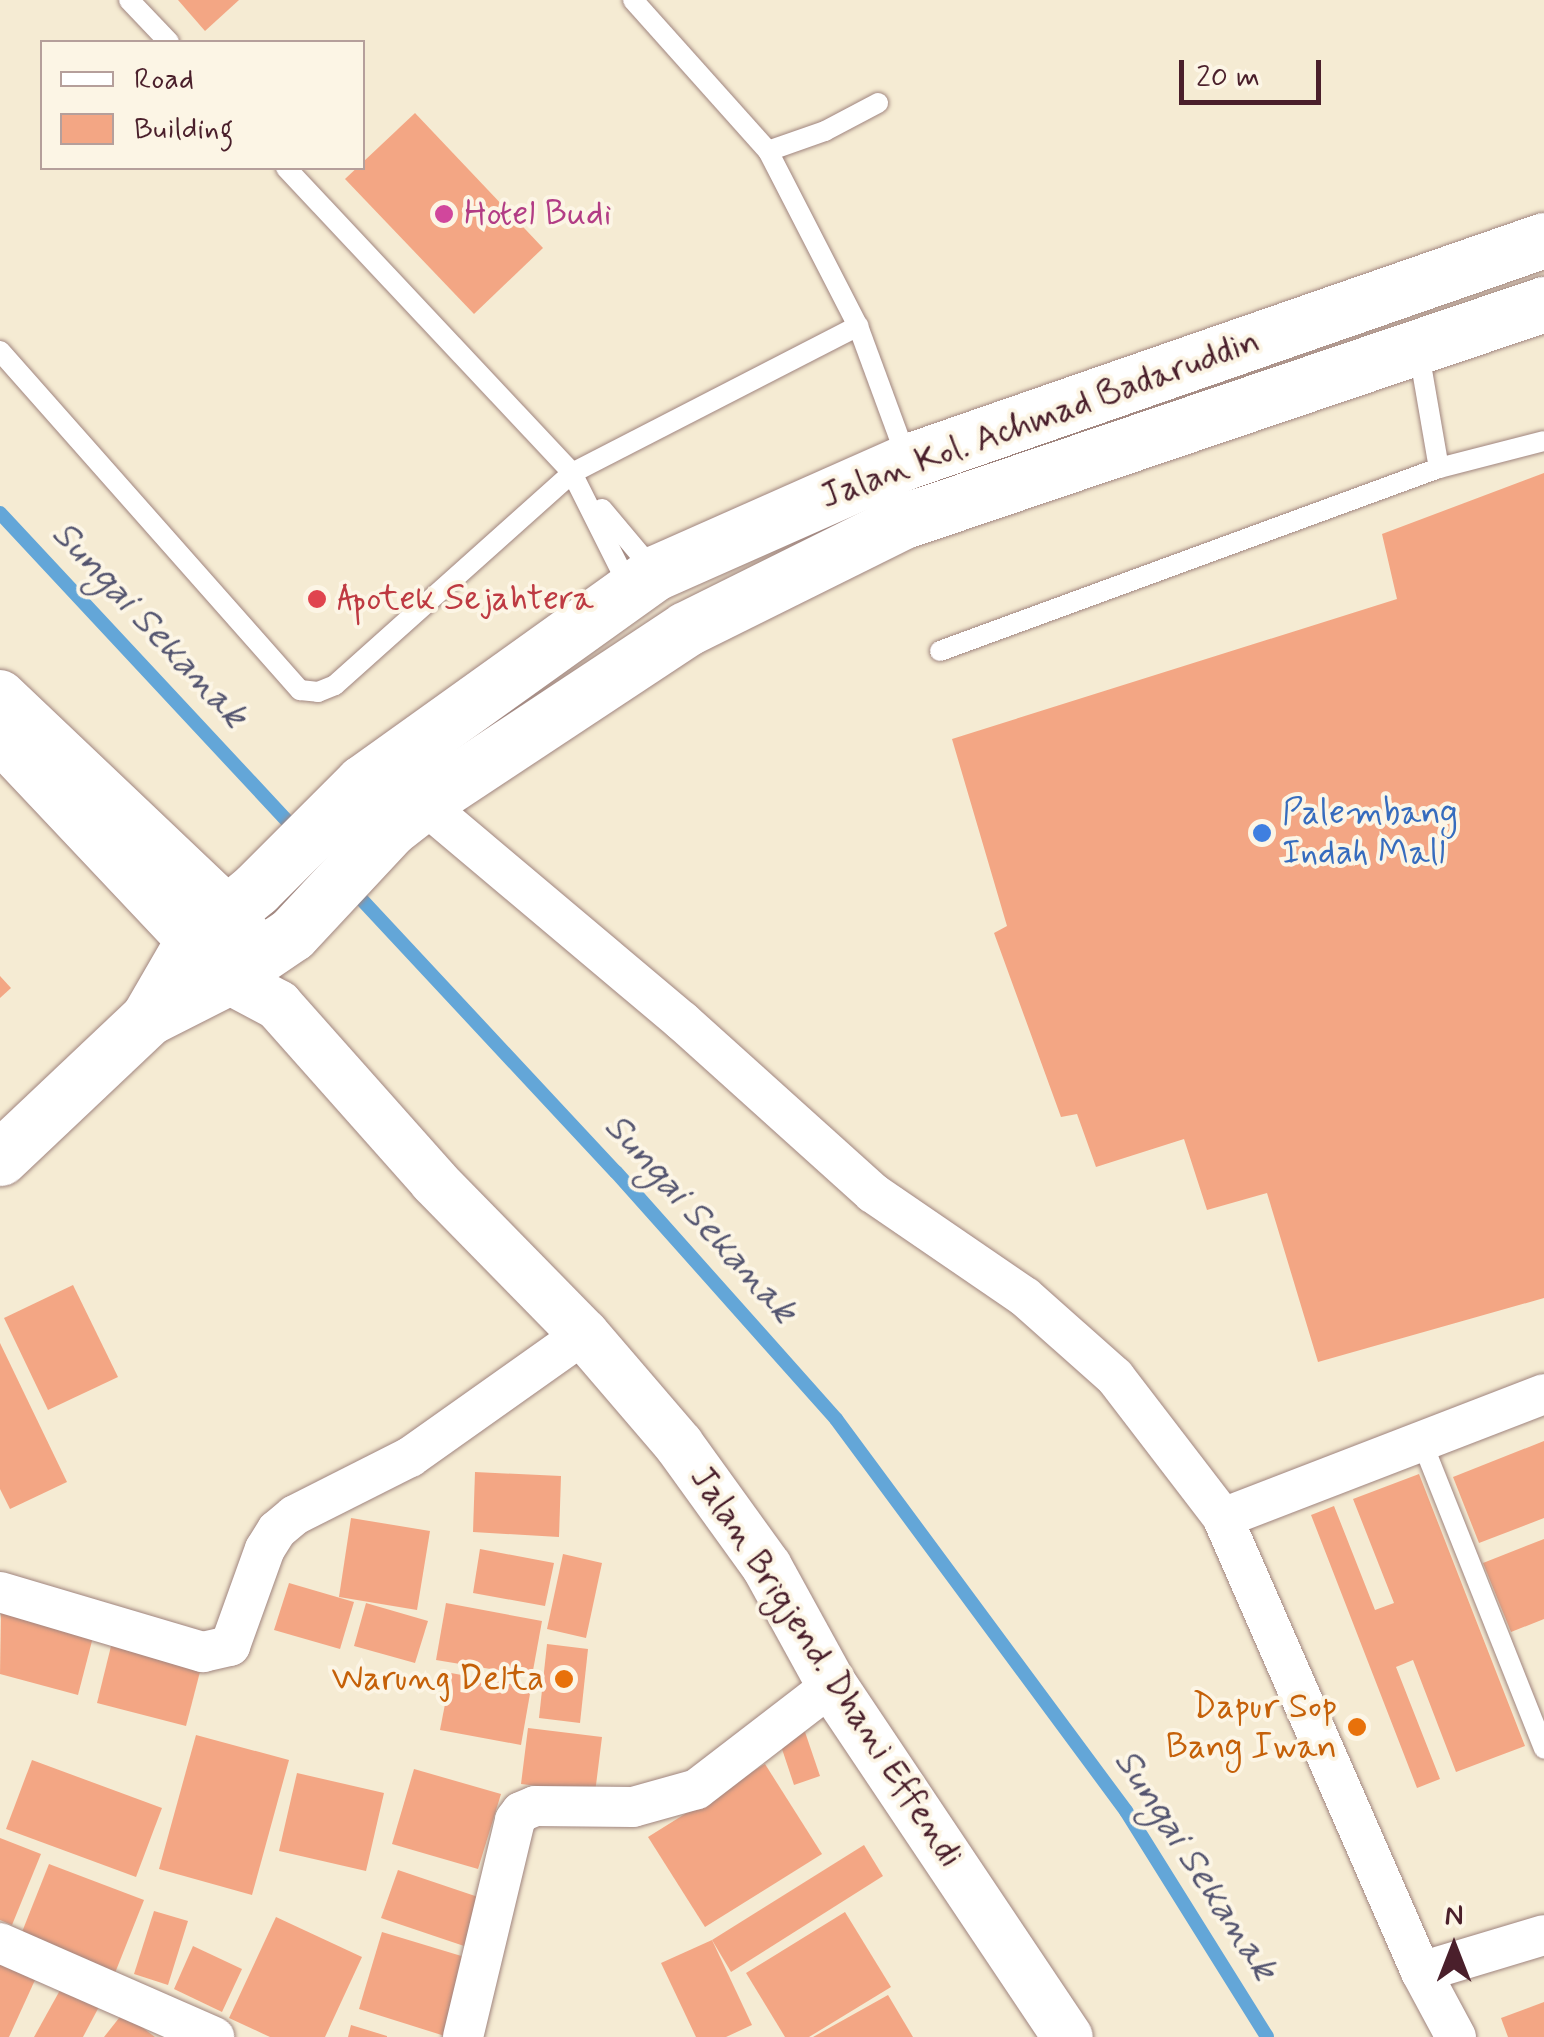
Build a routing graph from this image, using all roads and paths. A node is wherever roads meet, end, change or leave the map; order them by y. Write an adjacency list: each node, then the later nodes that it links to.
1 (129, 0): 3 (lane)
2 (633, 0): 5 (lane)
3 (167, 40)
4 (878, 103): 5 (lane)
5 (768, 151): 9 (lane)
6 (288, 170): 15 (lane)
7 (1544, 240): 13 (main road, Jalan Kol. Achmad Badaruddin)
8 (1544, 304): 10 (main road, Jalan Kol. Achmad Badaruddin)
9 (858, 326): 13 (lane); 15 (lane)
10 (1418, 346): 14 (lane); 20 (main road, Jalan Kol. Achmad Badaruddin)
11 (0, 351): 15 (lane)
12 (1544, 441): 14 (lane)
13 (908, 461): 16 (main road, Jalan Kol. Achmad Badaruddin)
14 (1440, 468): 17 (lane)
15 (572, 473): 16 (lane); 16 (lane)
16 (643, 582): 21 (main road, Jalan Kol. Achmad Badaruddin)
17 (940, 651)
18 (0, 695): 21 (street)
19 (8, 761): 21 (street)
20 (406, 816): 21 (main road, Jalan Kol. Achmad Badaruddin); 26 (street)
21 (248, 945): 22 (main road); 23 (street, Jalan Brigjend. Dhani Effendi)
22 (0, 1158)
23 (584, 1334): 27 (street); 28 (street, Jalan Brigjend. Dhani Effendi)
24 (1544, 1394): 25 (street)
25 (1422, 1442): 26 (street); 29 (lane)
26 (1223, 1518): 32 (street)
27 (0, 1592)
28 (832, 1686): 34 (street); 35 (street, Jalan Brigjend. Dhani Effendi)
29 (1544, 1749)
30 (1544, 1935): 32 (street)
31 (0, 1943): 33 (street)
32 (1420, 1972): 36 (street)
33 (214, 2037)
34 (463, 2037)
35 (1068, 2037)
36 (1456, 2037)

